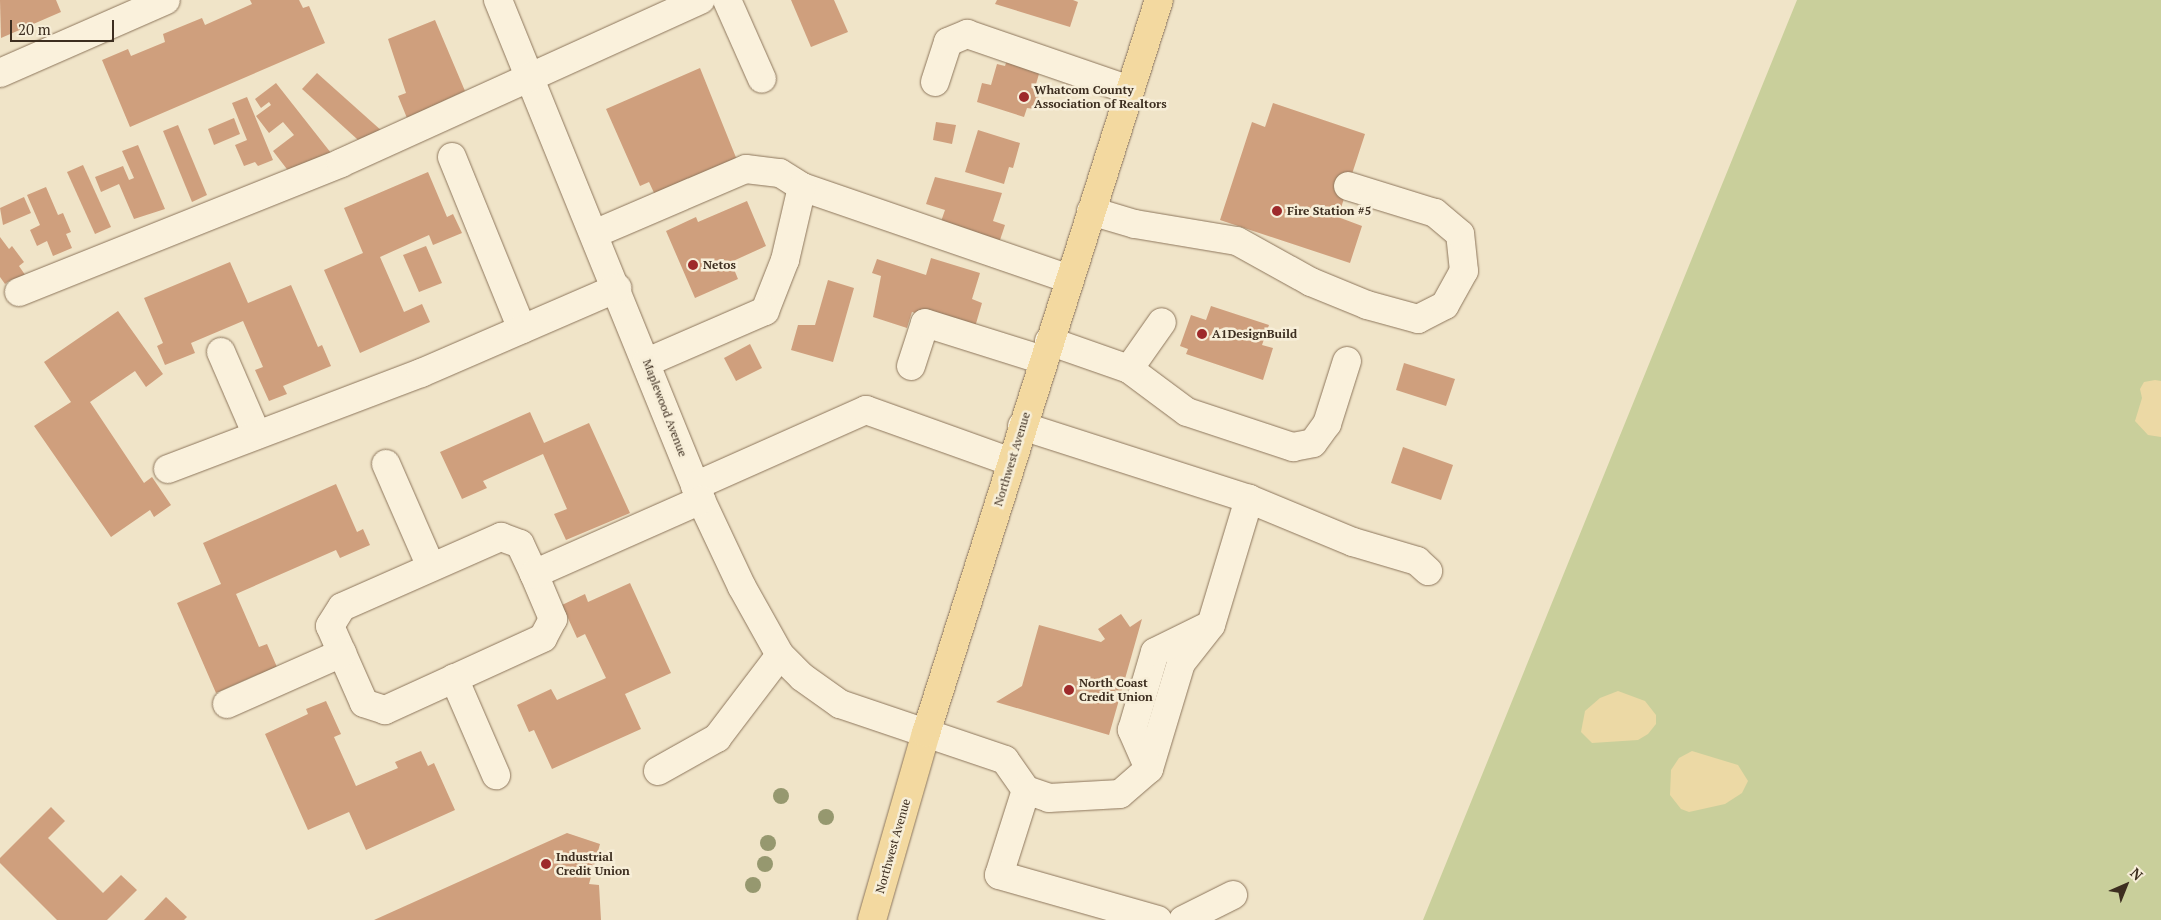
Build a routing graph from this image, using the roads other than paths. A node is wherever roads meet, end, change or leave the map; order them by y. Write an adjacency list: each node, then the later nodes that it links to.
1 (166, 0): 6 (street)
2 (498, 0): 7 (street, Maplewood Avenue)
3 (701, 0): 7 (street)
4 (727, 0): 8 (street)
5 (1159, 0): 10 (main road, Northwest Avenue)
6 (0, 73)
7 (532, 78): 15 (street, Maplewood Avenue); 18 (street)
8 (762, 79)
9 (935, 82): 10 (street)
10 (1130, 90): 14 (main road, Northwest Avenue)
11 (452, 157): 20 (street)
12 (1348, 186): 14 (street)
13 (802, 187): 15 (street); 16 (street); 24 (street)
14 (1091, 211): 16 (main road, Northwest Avenue)
15 (594, 234): 17 (street, Maplewood Avenue)
16 (1069, 279): 21 (main road, Northwest Avenue)
17 (617, 288): 20 (street); 24 (street, Maplewood Avenue)
18 (19, 292)
19 (1162, 322): 26 (street)
20 (522, 329): 28 (street)
21 (1046, 350): 25 (street); 26 (street); 27 (main road, Northwest Avenue)
22 (221, 352): 28 (street)
23 (1348, 361): 26 (street)
24 (647, 362): 32 (street, Maplewood Avenue)
25 (910, 366)
26 (1129, 369)
27 (1022, 426): 29 (main road, Northwest Avenue); 33 (street)
28 (257, 435): 31 (street)
29 (1011, 462): 32 (street); 41 (main road, Northwest Avenue)
30 (386, 464): 34 (street)
31 (168, 469)
32 (698, 493): 36 (street); 38 (street, Maplewood Avenue)
33 (1249, 499): 35 (street); 44 (street)
34 (431, 567): 36 (street); 37 (street)
35 (1428, 571)
36 (534, 574): 39 (street)
37 (342, 653): 39 (street); 40 (street)
38 (780, 655): 41 (street, Maplewood Avenue); 42 (street)
39 (454, 678): 43 (street)
40 (227, 704)
41 (926, 733): 44 (street, Maplewood Avenue); 46 (main road, Northwest Avenue)
42 (658, 772)
43 (496, 775)
44 (1026, 790): 47 (street)
45 (1233, 894): 48 (street)
46 (872, 920)
47 (1158, 920)
48 (1183, 920)

